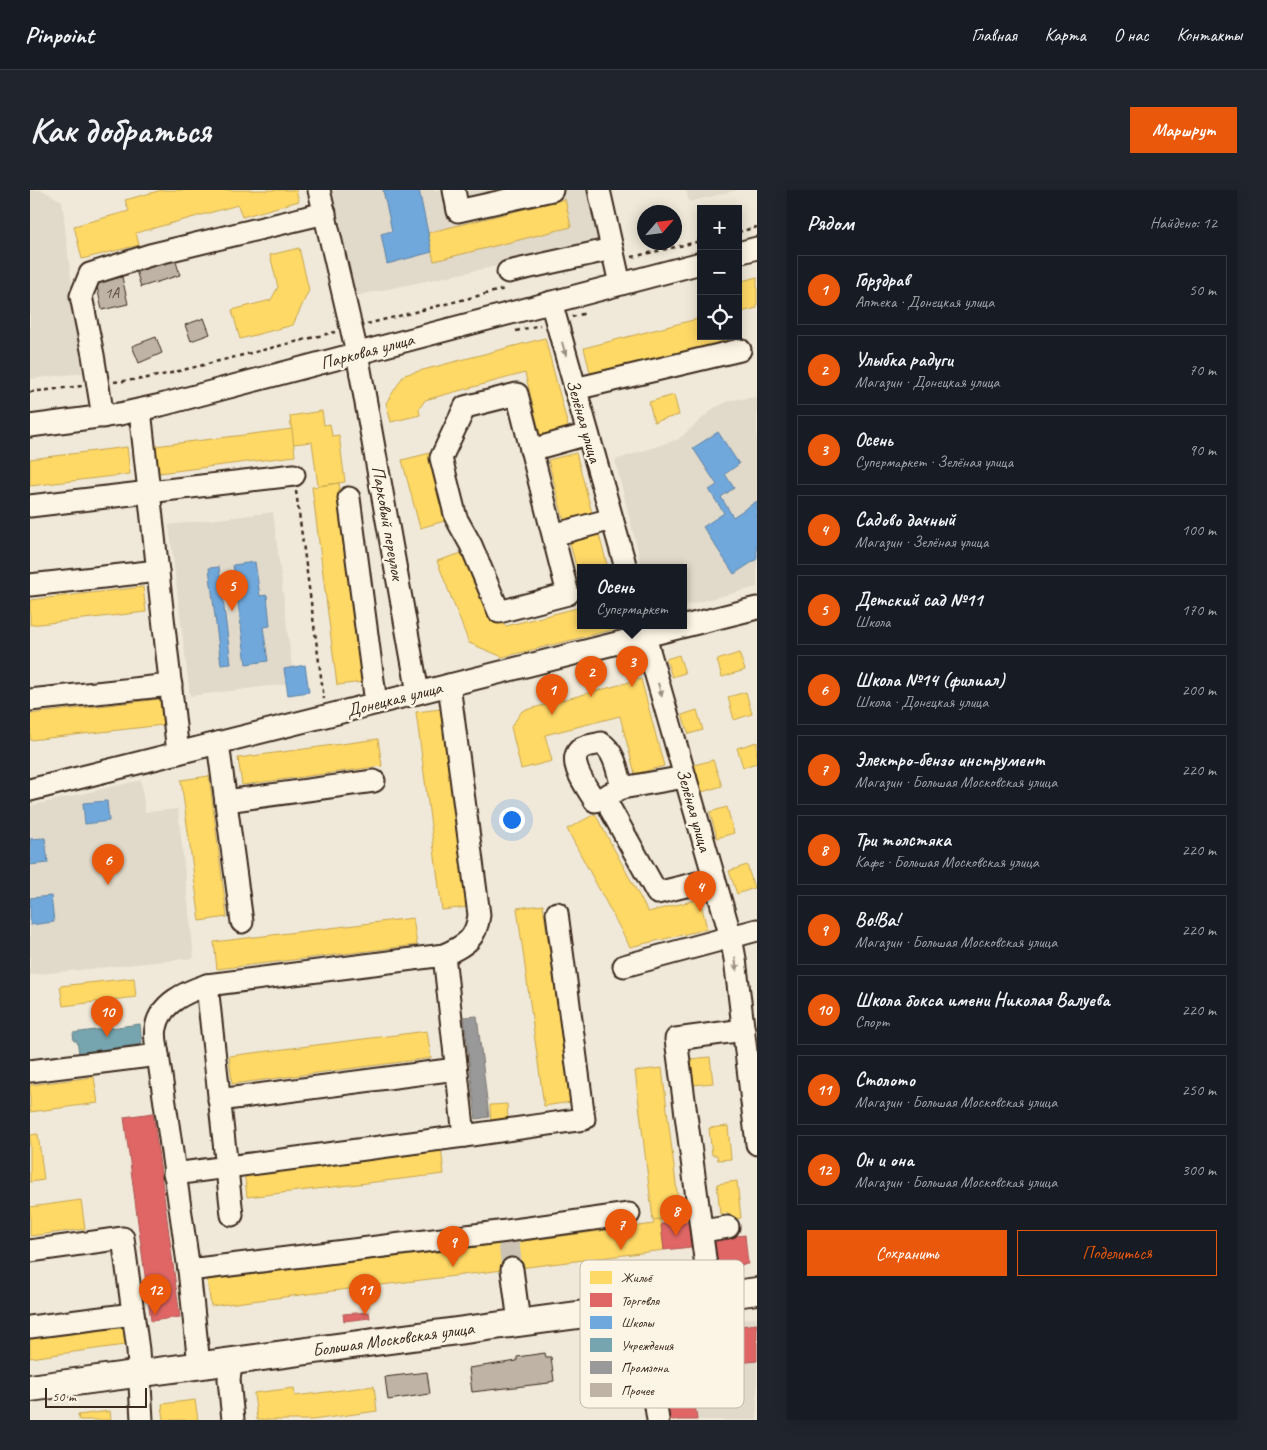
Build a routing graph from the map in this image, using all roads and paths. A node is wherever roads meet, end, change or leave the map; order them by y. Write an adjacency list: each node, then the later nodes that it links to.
1 (319, 190): 5 (street, Парковый переулок)
2 (454, 190): 3 (street)
3 (552, 190)
4 (599, 190): 8 (street)
5 (325, 213): 16 (street, Парковый переулок); 19 (street)
6 (757, 227): 7 (path)
7 (742, 231)
8 (612, 248): 12 (street); 13 (street)
9 (757, 248): 10 (street)
10 (742, 252)
11 (697, 264): 13 (street, Парковая улица)
12 (508, 272)
13 (620, 284): 14 (street, Парковая улица)
14 (551, 302): 16 (street, Парковая улица); 17 (street, Зелёная улица, one-way to 17)
15 (740, 350): 17 (street)
16 (357, 353): 18 (street, Парковая улица); 37 (street, Парковый переулок)
17 (575, 389): 21 (street, Зелёная улица)
18 (140, 410): 19 (street, Парковая улица); 24 (street)
19 (103, 417): 20 (street, Парковая улица)
20 (30, 426)
21 (588, 434): 22 (street); 27 (street, Зелёная улица)
22 (531, 450): 28 (street); 28 (street)
23 (294, 475): 24 (street); 40 (path)
24 (149, 493): 26 (street); 30 (street)
25 (349, 498): 39 (street)
26 (30, 506)
27 (612, 519): 28 (street); 29 (street, Зелёная улица)
28 (554, 535)
29 (625, 564)
30 (158, 571): 31 (street); 36 (street)
31 (30, 585)
32 (757, 608): 33 (street, Донецкая улица)
33 (687, 622)
34 (644, 631): 35 (street, Донецкая улица); 43 (street, Зелёная улица, one-way to 43)
35 (449, 685): 37 (street, Донецкая улица); 54 (street)
36 (171, 686): 38 (street); 42 (street)
37 (418, 693): 39 (street, Донецкая улица)
38 (30, 700)
39 (376, 703): 40 (street, Донецкая улица)
40 (326, 716): 41 (street, Донецкая улица)
41 (218, 743): 42 (street, Донецкая улица); 47 (street)
42 (178, 753): 46 (street, Донецкая улица)
43 (685, 777): 45 (street); 49 (street, Зелёная улица)
44 (374, 781): 47 (street)
45 (622, 788)
46 (30, 790)
47 (226, 801): 51 (street)
48 (611, 810): 49 (street)
49 (714, 879): 53 (street, Зелёная улица)
50 (557, 913): 63 (street)
51 (242, 922)
52 (757, 930): 53 (street)
53 (731, 937): 55 (street); 57 (street, Зелёная улица, one-way to 57)
54 (444, 955): 56 (street); 60 (street)
55 (624, 966)
56 (207, 985): 58 (street); 62 (street)
57 (744, 1030): 59 (street, Зелёная улица); 70 (street)
58 (158, 1055): 61 (street); 66 (street)
59 (752, 1060): 64 (street, Зелёная улица)
60 (456, 1069): 62 (street); 63 (street)
61 (30, 1070)
62 (220, 1100): 65 (street)
63 (464, 1136): 65 (street)
64 (757, 1144)
65 (227, 1167): 66 (street); 68 (street)
66 (174, 1174): 74 (street)
67 (629, 1214): 74 (street)
68 (232, 1215)
69 (728, 1227): 70 (street)
70 (702, 1231): 72 (street)
71 (30, 1251): 77 (street)
72 (706, 1260)
73 (512, 1269): 79 (street)
74 (189, 1270): 82 (street)
75 (757, 1291): 76 (main road, Большая Московская улица)
76 (744, 1292)
77 (133, 1314): 80 (street); 83 (street)
78 (580, 1314): 79 (main road, Большая Московская улица)
79 (518, 1322): 81 (main road, Большая Московская улица)
80 (30, 1327)
81 (232, 1360): 82 (main road, Большая Московская улица); 86 (street)
82 (199, 1365): 83 (main road, Большая Московская улица)
83 (138, 1374): 84 (main road, Большая Московская улица); 85 (street)
84 (30, 1388)
85 (142, 1420)
86 (233, 1420)

